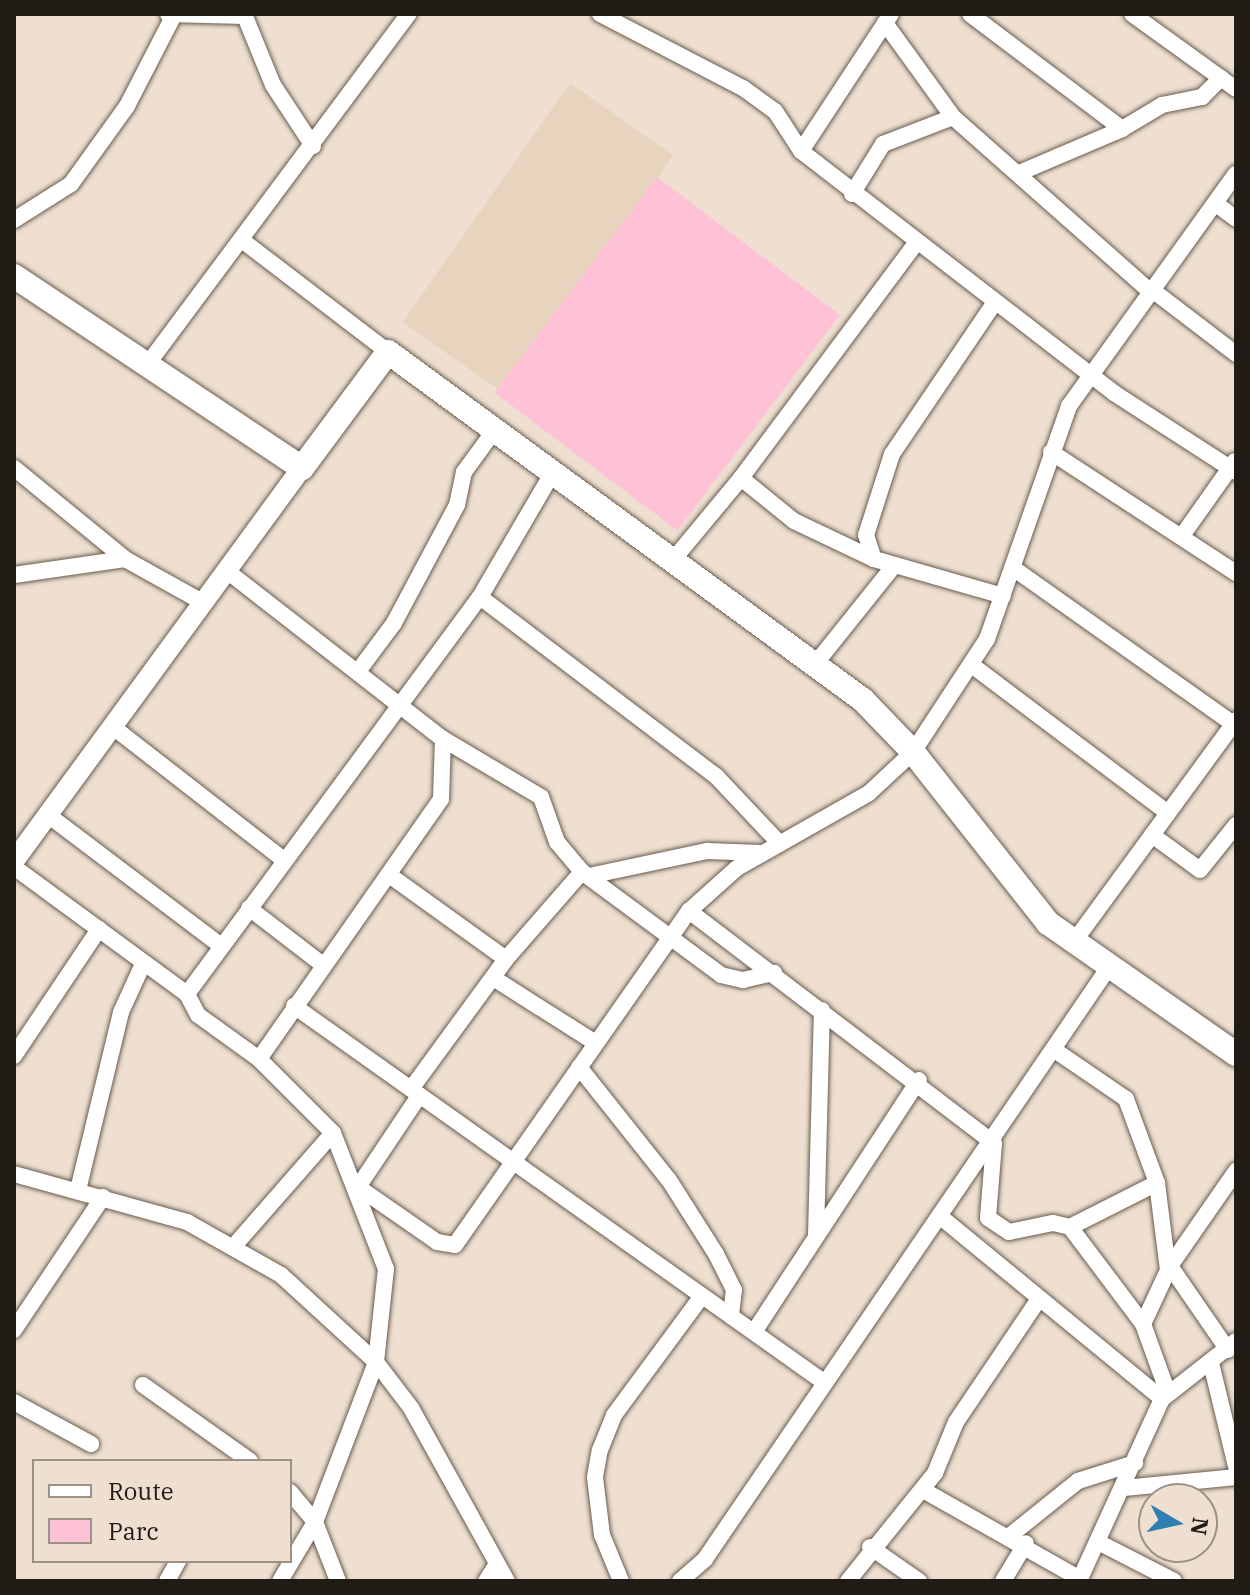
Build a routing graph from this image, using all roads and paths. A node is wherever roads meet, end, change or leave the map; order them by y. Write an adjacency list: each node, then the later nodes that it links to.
1 (409, 14): 13 (street)
2 (600, 14): 14 (street)
3 (970, 14): 12 (street)
4 (1132, 14): 8 (street)
5 (171, 15): 6 (street); 20 (street)
6 (244, 15): 13 (street)
7 (888, 19): 11 (street); 14 (street)
8 (1154, 20): 9 (street)
9 (1221, 78): 10 (street); 12 (street)
10 (1236, 89)
11 (953, 117): 15 (street); 17 (street)
12 (1122, 129): 15 (street)
13 (313, 146): 21 (street)
14 (801, 151): 17 (street)
15 (1019, 173): 24 (street)
16 (1236, 174): 18 (street)
17 (852, 194): 22 (street)
18 (1215, 203): 19 (street); 24 (street)
19 (1236, 219)
20 (14, 220)
21 (243, 241): 26 (street); 28 (street)
22 (916, 243): 25 (street); 36 (street)
23 (14, 276): 28 (main road)
24 (1151, 290): 27 (street); 29 (street)
25 (995, 302): 29 (street); 39 (street)
26 (388, 352): 30 (main road); 34 (main road)
27 (1236, 354)
28 (147, 365): 34 (main road)
29 (1090, 371): 31 (street); 32 (street)
30 (494, 431): 35 (main road); 51 (street)
31 (1051, 452): 37 (street); 42 (street)
32 (1234, 466): 37 (street)
33 (14, 468): 38 (street)
34 (302, 468): 43 (street)
35 (553, 472): 40 (main road); 47 (street)
36 (741, 478): 39 (street); 40 (street)
37 (1184, 533): 44 (street)
38 (125, 559): 45 (street); 48 (street)
39 (874, 559): 41 (street)
40 (673, 560): 49 (main road)
41 (893, 567): 46 (street); 49 (street)
42 (1013, 568): 46 (street); 53 (street)
43 (227, 571): 48 (street); 51 (street)
44 (1236, 573)
45 (14, 575)
46 (1003, 596): 50 (street)
47 (480, 597): 52 (street); 61 (street)
48 (204, 603): 54 (street)
49 (816, 663): 56 (main road)
50 (973, 666): 56 (street); 57 (street)
51 (359, 670): 52 (street)
52 (404, 704): 55 (street); 63 (street)
53 (1234, 722): 57 (street)
54 (113, 727): 58 (street); 63 (street)
55 (443, 739): 65 (street); 66 (street)
56 (913, 752): 61 (street); 71 (main road)
57 (1168, 813): 60 (street)
58 (48, 815): 64 (street); 72 (street)
59 (1236, 825): 60 (street)
60 (1152, 835): 71 (street)
61 (780, 844): 62 (street)
62 (762, 853): 65 (street); 68 (street)
63 (284, 860): 67 (street)
64 (14, 864): 69 (street)
65 (586, 874): 70 (street); 73 (street)
66 (392, 877): 73 (street); 75 (street)
67 (249, 908): 72 (street); 75 (street)
68 (689, 911): 70 (street); 77 (street)
69 (99, 929): 74 (street); 85 (street)
70 (673, 939): 77 (street); 82 (street)
71 (1073, 943): 76 (main road)
72 (221, 946): 79 (street)
73 (506, 959): 78 (street)
74 (143, 964): 79 (street); 97 (street)
75 (323, 965): 80 (street)
76 (1107, 970): 83 (street); 84 (main road)
77 (774, 973): 81 (street)
78 (495, 979): 82 (street); 89 (street)
79 (187, 994): 86 (street)
80 (294, 1006): 86 (street); 89 (street)
81 (822, 1010): 88 (street); 101 (street)
82 (594, 1042): 87 (street)
83 (1056, 1051): 91 (street); 95 (street)
84 (1236, 1054)
85 (14, 1056)
86 (259, 1059): 90 (street)
87 (579, 1067): 92 (street); 106 (street)
88 (919, 1080): 91 (street); 101 (street)
89 (415, 1092): 92 (street); 96 (street)
90 (333, 1133): 96 (street); 102 (street)
91 (994, 1143): 99 (street); 100 (street)
92 (516, 1157): 96 (street); 104 (street)
93 (1236, 1171): 103 (street)
94 (14, 1174): 97 (street)
95 (1157, 1183): 100 (street); 103 (street)
96 (358, 1187): 111 (street)
97 (78, 1190): 98 (street)
98 (103, 1197): 102 (street); 108 (street)
99 (942, 1218): 105 (street); 113 (street)
100 (1070, 1227): 107 (street)
101 (815, 1237): 109 (street)
102 (234, 1246): 111 (street)
103 (1169, 1268): 107 (street); 110 (street)
104 (702, 1296): 106 (street); 139 (street)
105 (1037, 1302): 115 (street); 123 (street)
106 (731, 1316): 109 (street)
107 (1143, 1324): 115 (street)
108 (14, 1330)
109 (754, 1332): 113 (street)
110 (1232, 1345): 112 (street)
111 (376, 1362): 125 (street); 132 (street)
112 (1211, 1363): 115 (street); 120 (street)
113 (825, 1383): 140 (street)
114 (143, 1385): 118 (street)
115 (1165, 1396): 119 (street)
116 (14, 1402): 117 (street)
117 (91, 1444)
118 (240, 1458)
119 (1135, 1463): 122 (street); 126 (street)
120 (1236, 1466)
121 (1236, 1477): 122 (street)
122 (1124, 1488): 127 (street)
123 (923, 1490): 126 (street); 128 (street)
124 (292, 1494): 125 (street)
125 (315, 1522): 129 (street); 136 (street)
126 (1019, 1539): 133 (street); 143 (street)
127 (1100, 1543): 133 (street); 144 (street)
128 (870, 1547): 141 (street); 142 (street)
129 (292, 1561)
130 (177, 1563): 134 (street)
131 (291, 1563): 135 (street)
132 (497, 1564): 137 (street); 138 (street)
133 (1080, 1580)
134 (167, 1581)
135 (280, 1581)
136 (338, 1581)
137 (486, 1581)
138 (507, 1581)
139 (621, 1581)
140 (680, 1581)
141 (848, 1581)
142 (919, 1581)
143 (1003, 1581)
144 (1174, 1581)

